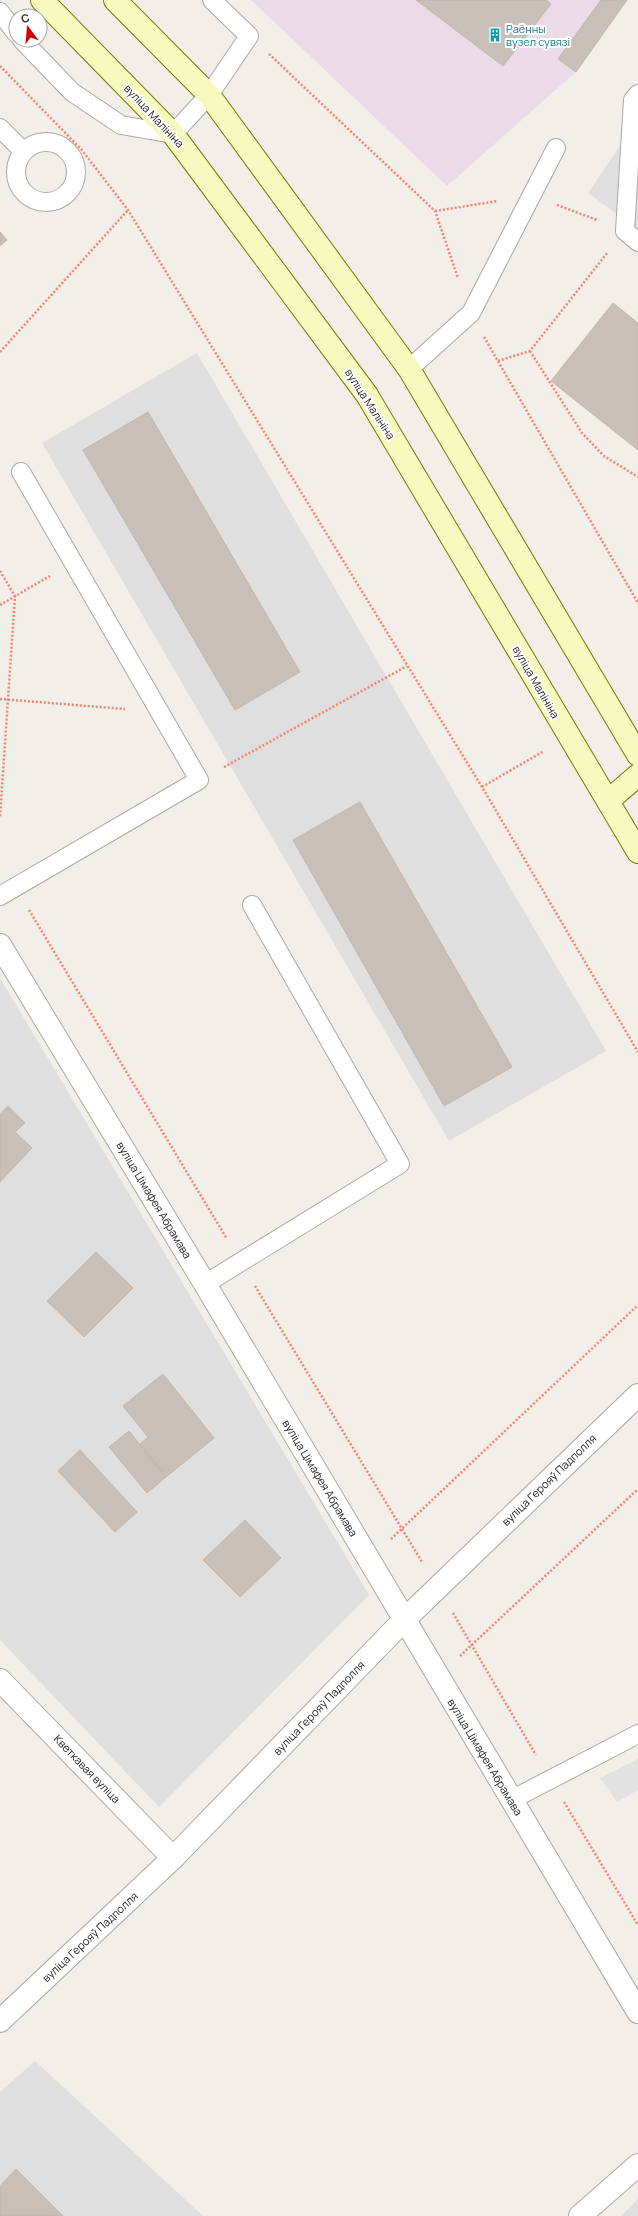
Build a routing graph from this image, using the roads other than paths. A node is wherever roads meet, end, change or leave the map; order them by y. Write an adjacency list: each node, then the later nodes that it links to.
1 (42, 0): 10 (main road, вуліца Малініна)
2 (115, 0): 8 (main road)
3 (212, 0): 8 (lane)
4 (0, 12): 5 (lane)
5 (8, 22)
6 (30, 48): 10 (lane)
7 (638, 94): 13 (lane)
8 (209, 95): 10 (lane); 14 (main road)
9 (0, 128): 12 (lane)
10 (173, 134): 18 (main road, вуліца Малініна)
11 (556, 148): 14 (lane)
12 (23, 151)
13 (632, 236)
14 (409, 369): 16 (main road)
15 (21, 472): 20 (lane)
16 (638, 756)
17 (638, 775): 18 (main road)
18 (608, 801): 19 (main road, вуліца Малініна)
19 (638, 852)
20 (8, 891)
21 (252, 905): 23 (lane)
22 (0, 945): 23 (street, вуліца Цімафея Абрамава)
23 (205, 1284): 25 (street, вуліца Цімафея Абрамава)
24 (638, 1395): 25 (street, вуліца Герояў Падполля)
25 (404, 1620): 28 (street, вуліца Цімафея Абрамава); 29 (street, вуліца Герояў Падполля)
26 (0, 1680): 29 (street, Кветкавая вуліца)
27 (638, 1734): 28 (lane)
28 (511, 1800): 30 (street, вуліца Цімафея Абрамава)
29 (173, 1858): 31 (street, вуліца Герояў Падполля)
30 (638, 2012)
31 (0, 2021)
32 (638, 2165): 33 (street)
33 (580, 2216)

